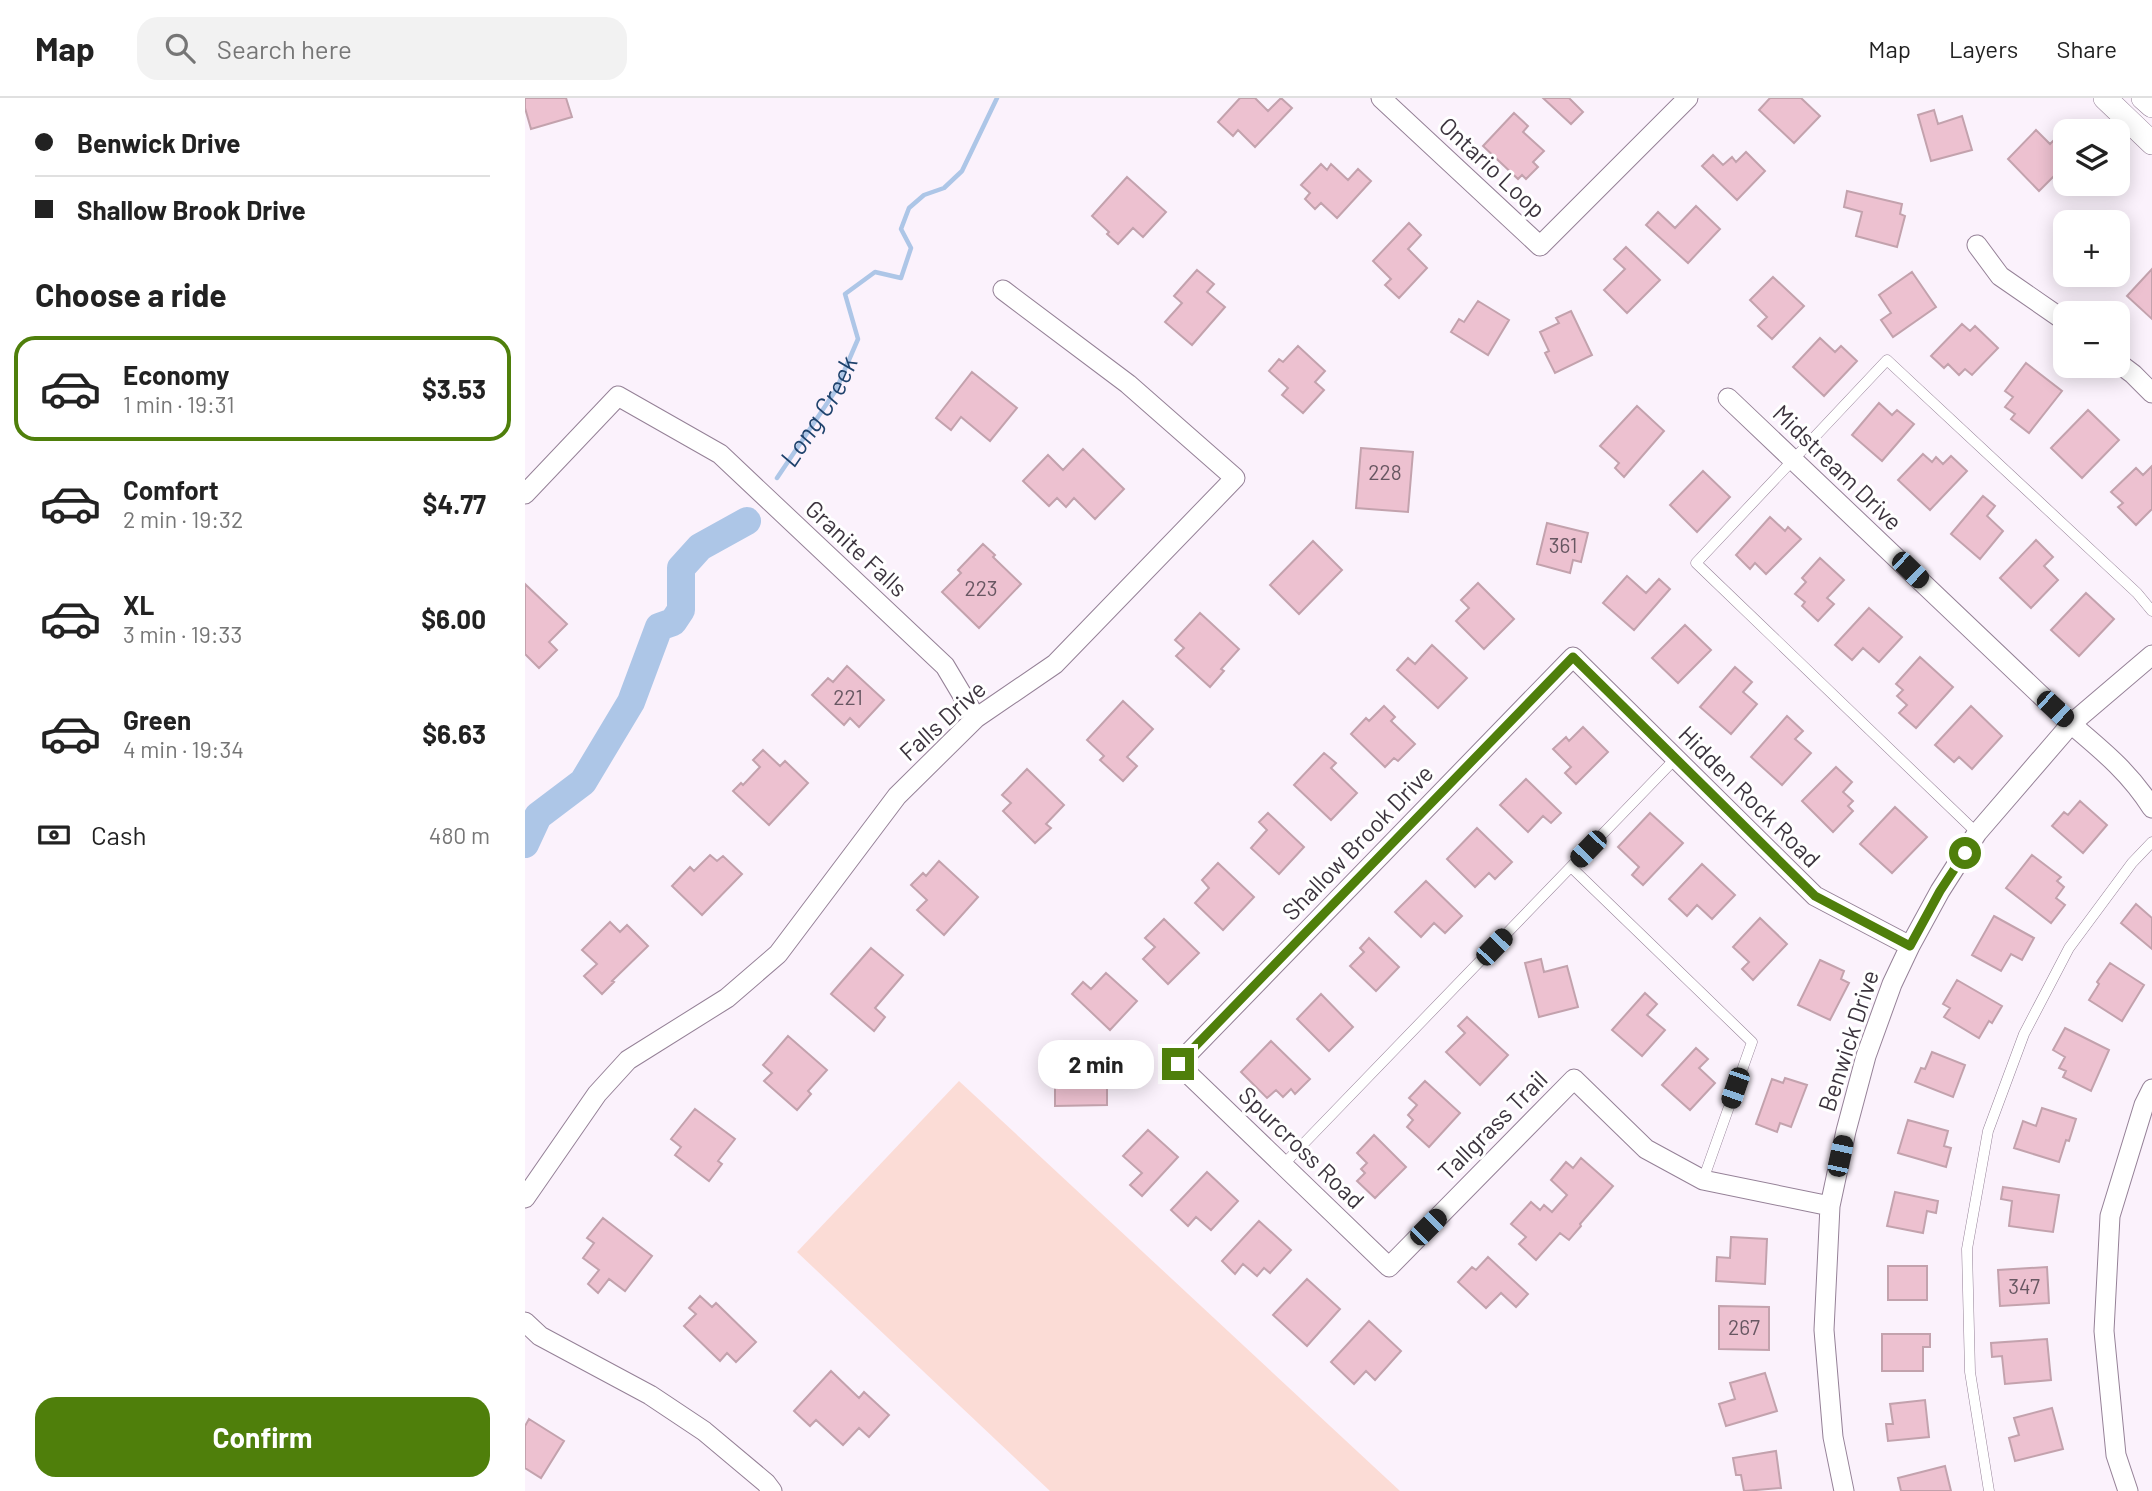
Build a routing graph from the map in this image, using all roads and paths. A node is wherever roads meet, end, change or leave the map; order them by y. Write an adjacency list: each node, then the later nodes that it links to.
1 (1381, 98): 2 (street, Ontario Loop)
2 (1688, 98)
3 (2105, 98): 6 (street)
4 (2143, 98): 5 (street)
5 (2152, 106)
6 (2152, 144)
7 (1977, 245): 9 (street)
8 (1003, 290): 18 (street, Falls Drive)
9 (2053, 313)
10 (2130, 372): 11 (street)
11 (2152, 393)
12 (1728, 398): 13 (street, Midstream Drive)
13 (1793, 459): 15 (lane); 19 (street, Midstream Drive); 22 (lane)
14 (525, 494): 18 (street, Granite Falls)
15 (2152, 611)
16 (2152, 655): 19 (street, Benwick Drive)
17 (1573, 657): 20 (street, Hidden Rock Road); 26 (street, Shallow Brook Drive)
18 (977, 718): 30 (street, Falls Drive)
19 (2071, 724): 21 (street, Midstream Drive); 22 (street, Benwick Drive)
20 (1676, 758): 24 (lane); 25 (street, Hidden Rock Road)
21 (2152, 808)
22 (1977, 834): 25 (street, Benwick Drive)
23 (2152, 842): 36 (lane)
24 (1571, 867): 28 (lane); 29 (lane)
25 (1910, 946): 31 (street, Benwick Drive)
26 (1178, 1064): 28 (street, Spurcross Road)
27 (2152, 1089): 37 (street)
28 (1283, 1165): 32 (street, Spurcross Road)
29 (1703, 1180): 31 (street); 32 (street, Tallgrass Trail)
30 (525, 1198)
31 (1830, 1206): 35 (street, Benwick Drive)
32 (1389, 1267)
33 (525, 1322): 34 (street)
34 (772, 1491)
35 (1845, 1491)
36 (1989, 1491)
37 (2128, 1491)

